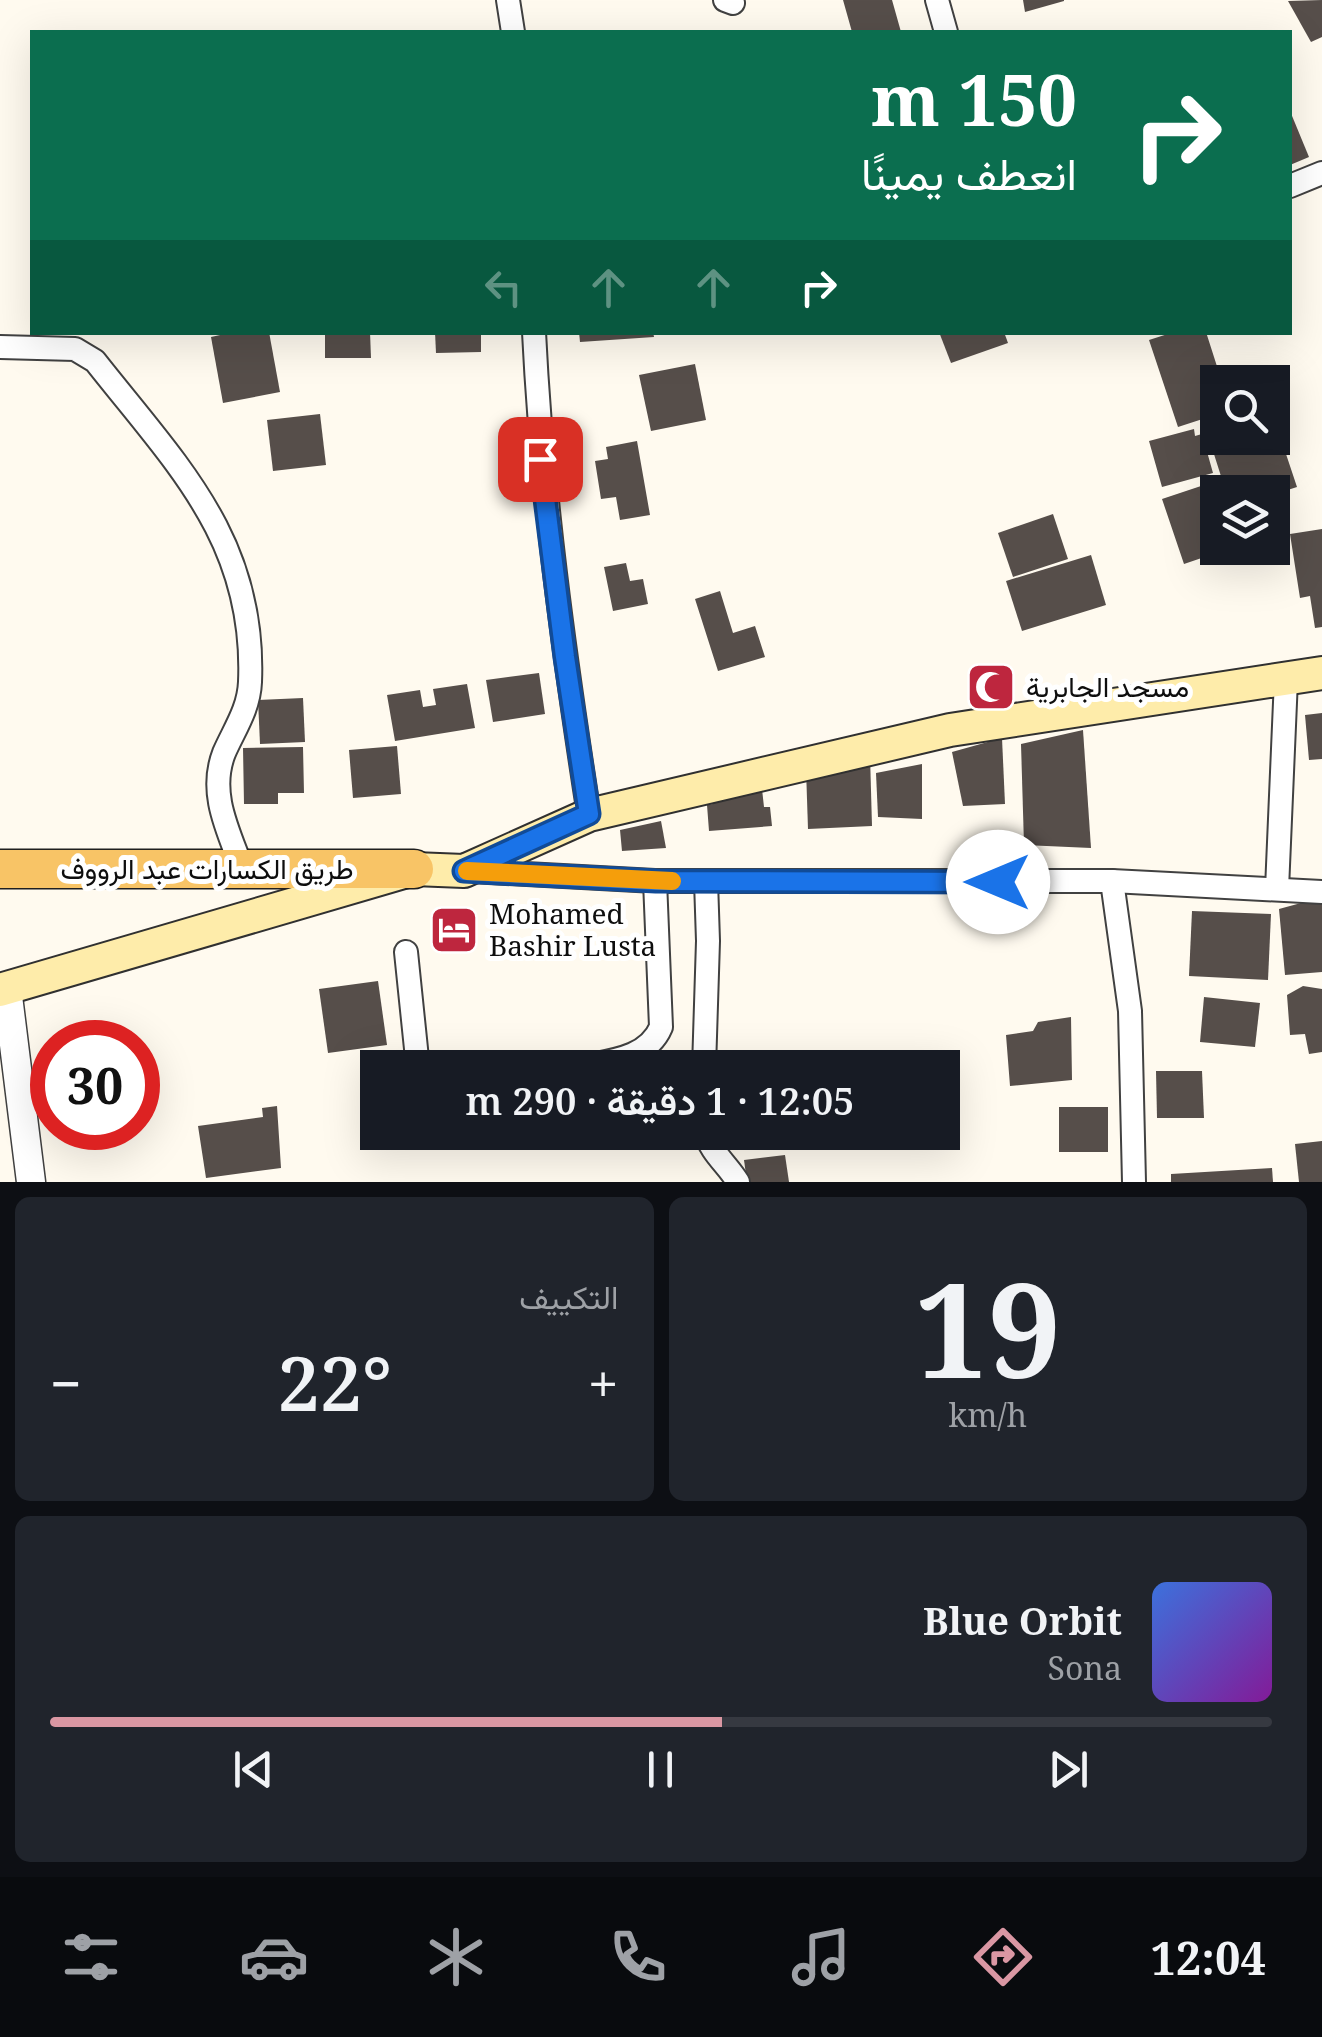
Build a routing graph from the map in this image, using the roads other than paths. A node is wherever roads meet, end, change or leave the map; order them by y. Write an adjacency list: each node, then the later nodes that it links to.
1 (508, 0): 3 (street)
2 (937, 0): 4 (street)
3 (513, 30)
4 (945, 30)
5 (1322, 173): 6 (street)
6 (1292, 185)
7 (534, 335): 11 (street)
8 (0, 347): 14 (street)
9 (1322, 673): 10 (main road)
10 (1286, 679): 11 (main road); 19 (street)
11 (589, 814): 15 (main road)
12 (414, 868): 14 (main road, طريق الكسارات عبد الرووف); 15 (main road); 22 (main road)
13 (0, 869): 14 (main road, طريق الكسارات عبد الرووف)
14 (243, 870)
15 (464, 871): 16 (street)
16 (656, 881): 18 (street); 24 (street)
17 (1112, 881): 18 (street); 19 (street); 29 (street)
18 (706, 882): 25 (street)
19 (1277, 889): 20 (street)
20 (1322, 892)
21 (406, 952): 23 (street)
22 (4, 989): 27 (street)
23 (416, 1050)
24 (642, 1050)
25 (705, 1050)
26 (713, 1150): 28 (street)
27 (32, 1182)
28 (738, 1182)
29 (1134, 1182)

